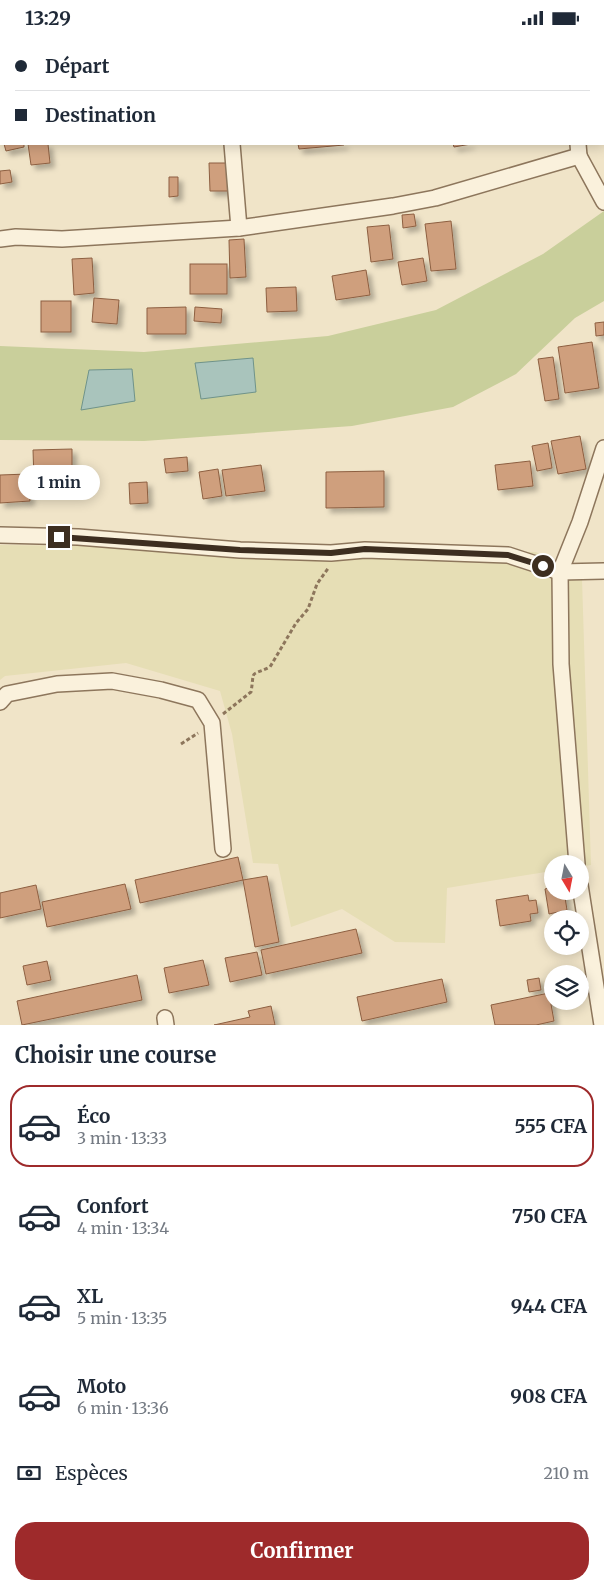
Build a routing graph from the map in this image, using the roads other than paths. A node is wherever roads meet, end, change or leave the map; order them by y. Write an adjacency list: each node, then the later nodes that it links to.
1 (232, 145): 4 (street)
2 (579, 150): 3 (street); 4 (street)
3 (604, 203)
4 (239, 228): 5 (street)
5 (0, 239)
6 (604, 448): 9 (street)
7 (0, 535): 9 (street)
8 (604, 571): 9 (street)
9 (560, 572): 12 (street)
10 (0, 702): 11 (street)
11 (223, 849)
12 (576, 855)
13 (582, 900): 14 (street)
14 (602, 1025)

